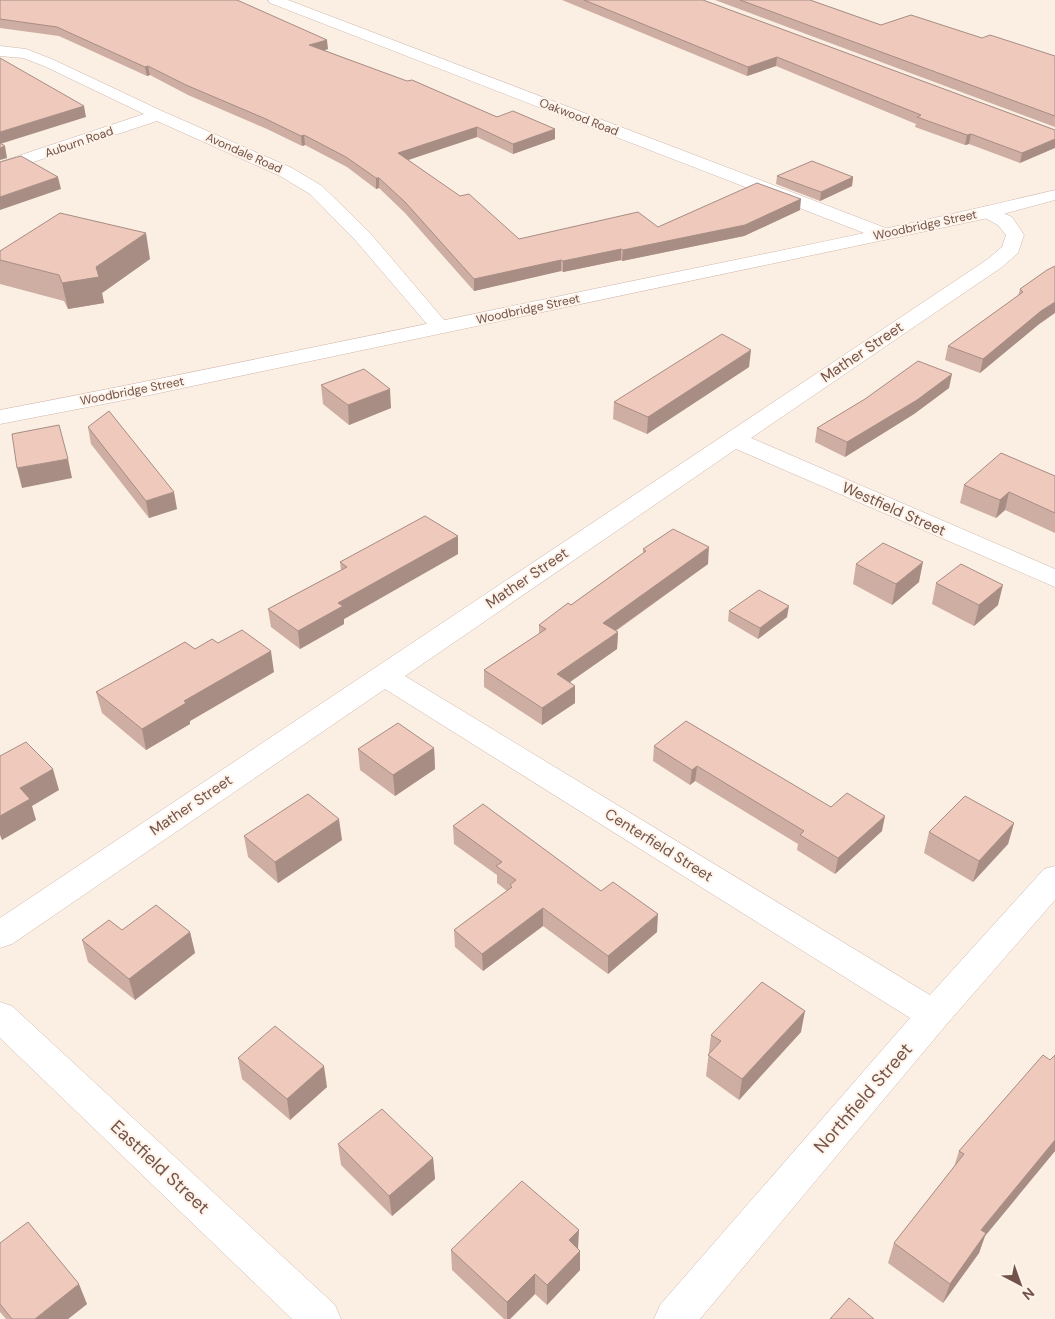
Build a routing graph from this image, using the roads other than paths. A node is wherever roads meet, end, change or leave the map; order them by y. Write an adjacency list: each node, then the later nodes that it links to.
1 (275, 0): 7 (street, Oakwood Road)
2 (0, 51): 3 (street, Avondale Road)
3 (158, 115): 4 (street, Auburn Road); 8 (street, Avondale Road)
4 (0, 168)
5 (1055, 195): 6 (street, Woodbridge Street)
6 (988, 212): 7 (street, Woodbridge Street); 10 (street, Mather Street)
7 (884, 234): 8 (street, Woodbridge Street)
8 (440, 327): 9 (street, Woodbridge Street)
9 (0, 417)
10 (733, 439): 11 (street, Westfield Street); 12 (street, Mather Street)
11 (1055, 579)
12 (383, 675): 14 (street, Mather Street); 15 (street, Centerfield Street)
13 (1055, 878): 15 (street, Northfield Street)
14 (0, 935)
15 (934, 1015): 18 (street, Northfield Street)
16 (0, 1016): 17 (street, Eastfield Street)
17 (321, 1319)
18 (674, 1319)

